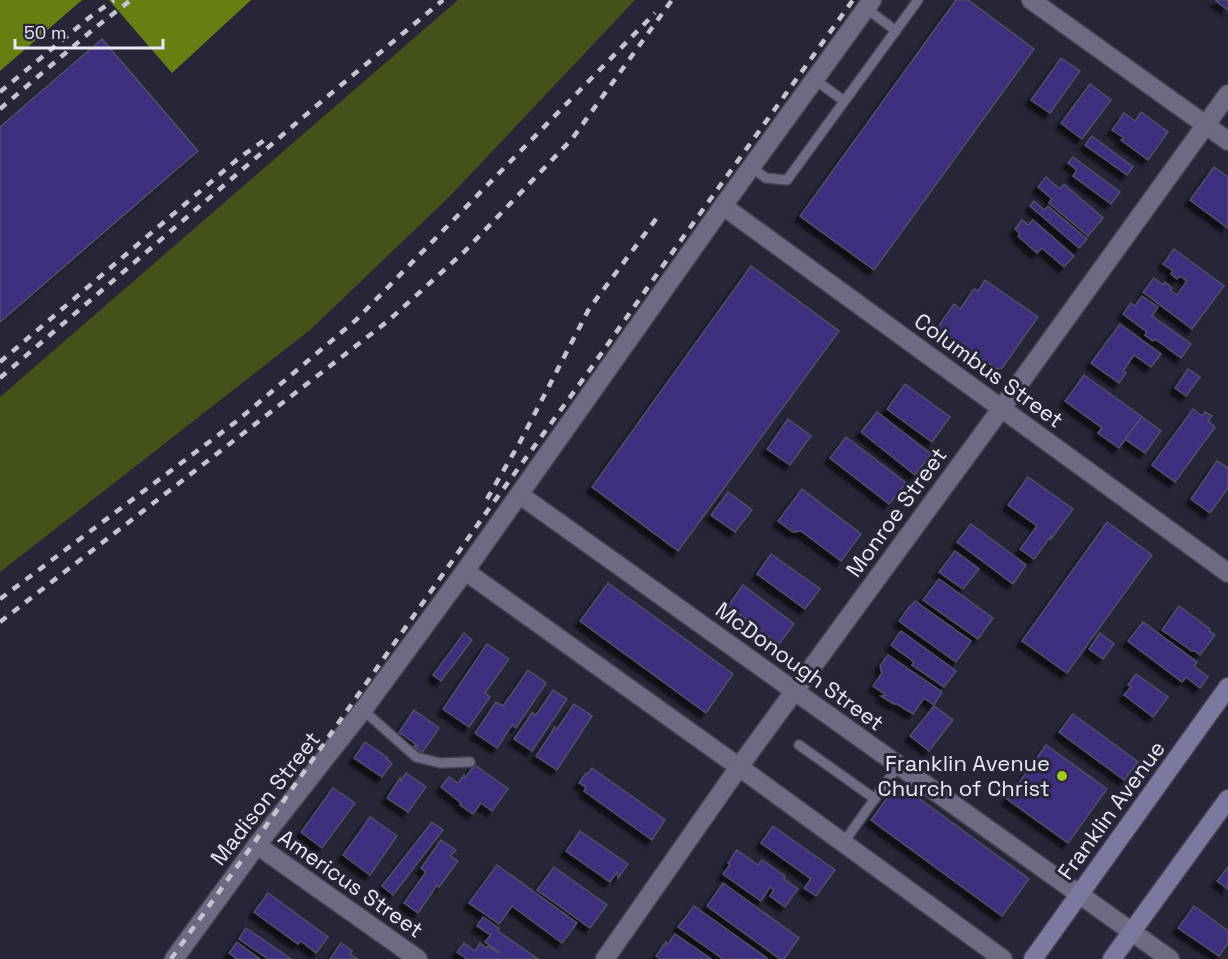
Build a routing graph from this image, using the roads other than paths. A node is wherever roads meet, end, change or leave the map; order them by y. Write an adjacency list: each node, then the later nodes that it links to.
1 (918, 0): 4 (lane)
2 (1031, 0): 8 (street)
3 (869, 4): 4 (lane); 5 (street, Madison Street)
4 (896, 31): 7 (lane)
5 (814, 79): 7 (lane); 10 (street, Madison Street)
6 (1228, 94): 8 (street, Monroe Street)
7 (844, 101): 10 (lane)
8 (1206, 124): 9 (street); 12 (street, Monroe Street)
9 (1228, 141)
10 (751, 167): 11 (street, Madison Street)
11 (723, 206): 12 (street, Columbus Street); 13 (street, Madison Street)
12 (1001, 409): 15 (street, Columbus Street); 17 (street, Monroe Street)
13 (520, 495): 14 (street, Madison Street); 17 (street, McDonough Street)
14 (465, 571): 18 (street, Madison Street); 22 (street)
15 (1228, 573)
16 (1228, 687): 27 (main road, Franklin Avenue)
17 (794, 692): 21 (street, McDonough Street); 22 (street, Monroe Street)
18 (363, 710): 20 (lane); 26 (street, Madison Street)
19 (800, 745): 23 (lane)
20 (470, 762)
21 (898, 766): 23 (lane); 27 (street, McDonough Street)
22 (739, 767): 25 (street); 31 (street, Monroe Street)
23 (875, 799): 25 (lane)
24 (1228, 799): 28 (main road)
25 (844, 842): 32 (street)
26 (257, 845): 29 (street, Madison Street); 30 (street, Americus Street)
27 (1079, 896): 28 (street, McDonough Street); 33 (main road, Franklin Avenue)
28 (1132, 932): 34 (main road); 35 (street, McDonough Street)
29 (174, 959)
30 (418, 959)
31 (605, 959)
32 (1004, 959)
33 (1033, 959)
34 (1112, 959)
35 (1170, 959)

